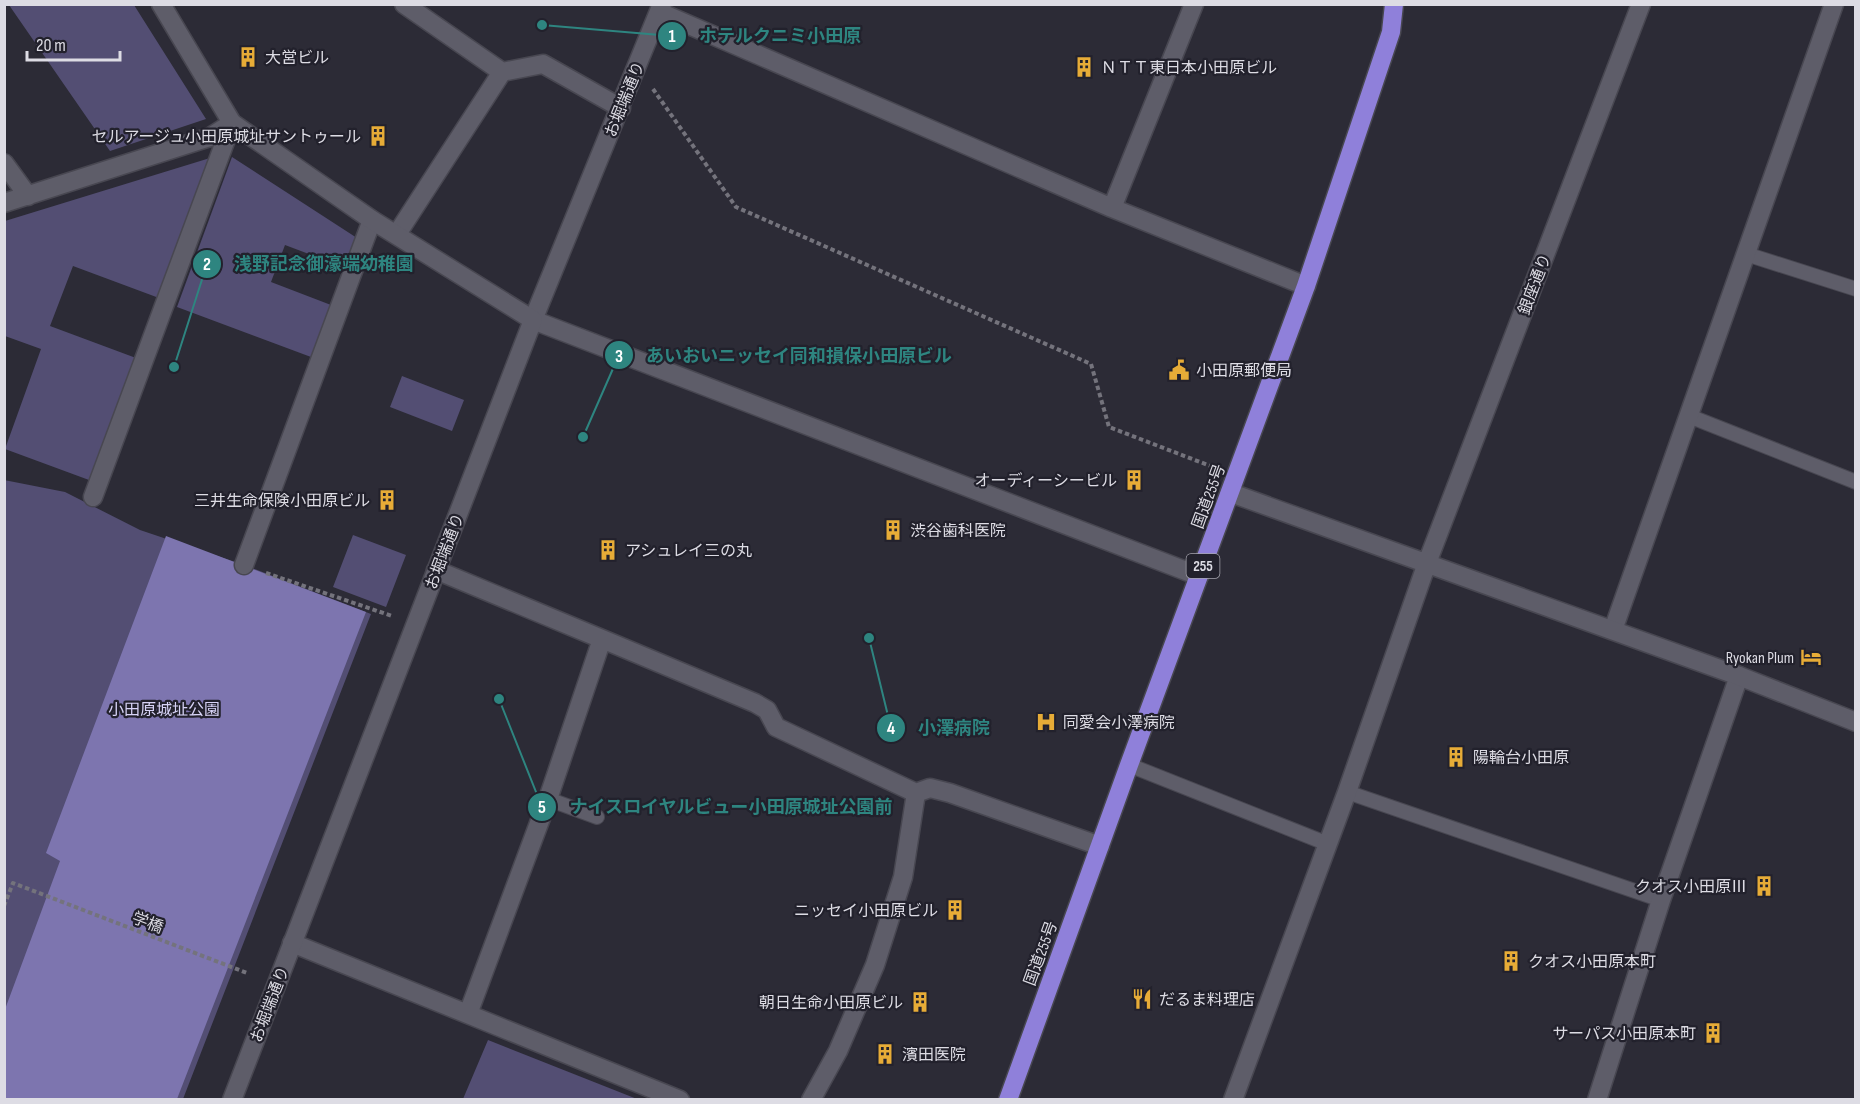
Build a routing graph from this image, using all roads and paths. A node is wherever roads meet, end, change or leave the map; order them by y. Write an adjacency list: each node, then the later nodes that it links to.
1 (161, 4): 11 (street)
2 (404, 4): 9 (street)
3 (1194, 4): 15 (street)
4 (1394, 4): 19 (highway, 国道255号 / 255)
5 (1641, 4): 26 (street, 銀座通り)
6 (1834, 4): 18 (street)
7 (661, 8): 8 (street, お堀端通り); 15 (street)
8 (638, 67): 10 (street, お堀端通り); 24 (path)
9 (502, 72): 10 (street); 17 (street)
10 (621, 108): 21 (street, お堀端通り)
11 (232, 123): 13 (street); 16 (street); 25 (street)
12 (4, 163): 13 (street)
13 (28, 196): 14 (street)
14 (4, 203)
15 (1112, 208): 19 (street)
16 (372, 220): 17 (street); 27 (street)
17 (397, 234): 21 (street)
18 (1746, 255): 20 (lane); 22 (street)
19 (1306, 286): 24 (highway, 国道255号 / 255)
20 (1856, 289)
21 (533, 320): 28 (street, お堀端通り); 29 (street)
22 (1689, 416): 23 (lane); 31 (street)
23 (1856, 482)
24 (1234, 484): 26 (street); 29 (highway, 国道255号 / 255)
25 (93, 497)
26 (1427, 563): 31 (street); 36 (street, 銀座通り)
27 (244, 565): 30 (path)
28 (436, 570): 32 (street); 44 (street, お堀端通り)
29 (1199, 576): 35 (highway, 国道255号 / 255)
30 (393, 616)
31 (1613, 630): 33 (street)
32 (602, 639): 37 (street); 38 (street)
33 (1739, 676): 34 (street); 42 (street)
34 (1856, 722)
35 (1129, 765): 40 (lane); 41 (highway, 国道255号 / 255)
36 (1347, 792): 40 (street, 銀座通り); 42 (lane)
37 (916, 793): 41 (street); 49 (street)
38 (548, 799): 39 (lane); 46 (street)
39 (597, 817)
40 (1328, 844): 51 (street, 銀座通り)
41 (1100, 846): 50 (highway, 国道255号 / 255)
42 (1661, 900): 52 (street)
43 (4, 906): 45 (path, 学橋)
44 (292, 944): 46 (street); 47 (street, お堀端通り)
45 (247, 973)
46 (468, 1014): 48 (street)
47 (232, 1100)
48 (680, 1100)
49 (811, 1100)
50 (1008, 1100)
51 (1233, 1100)
52 (1597, 1100)

